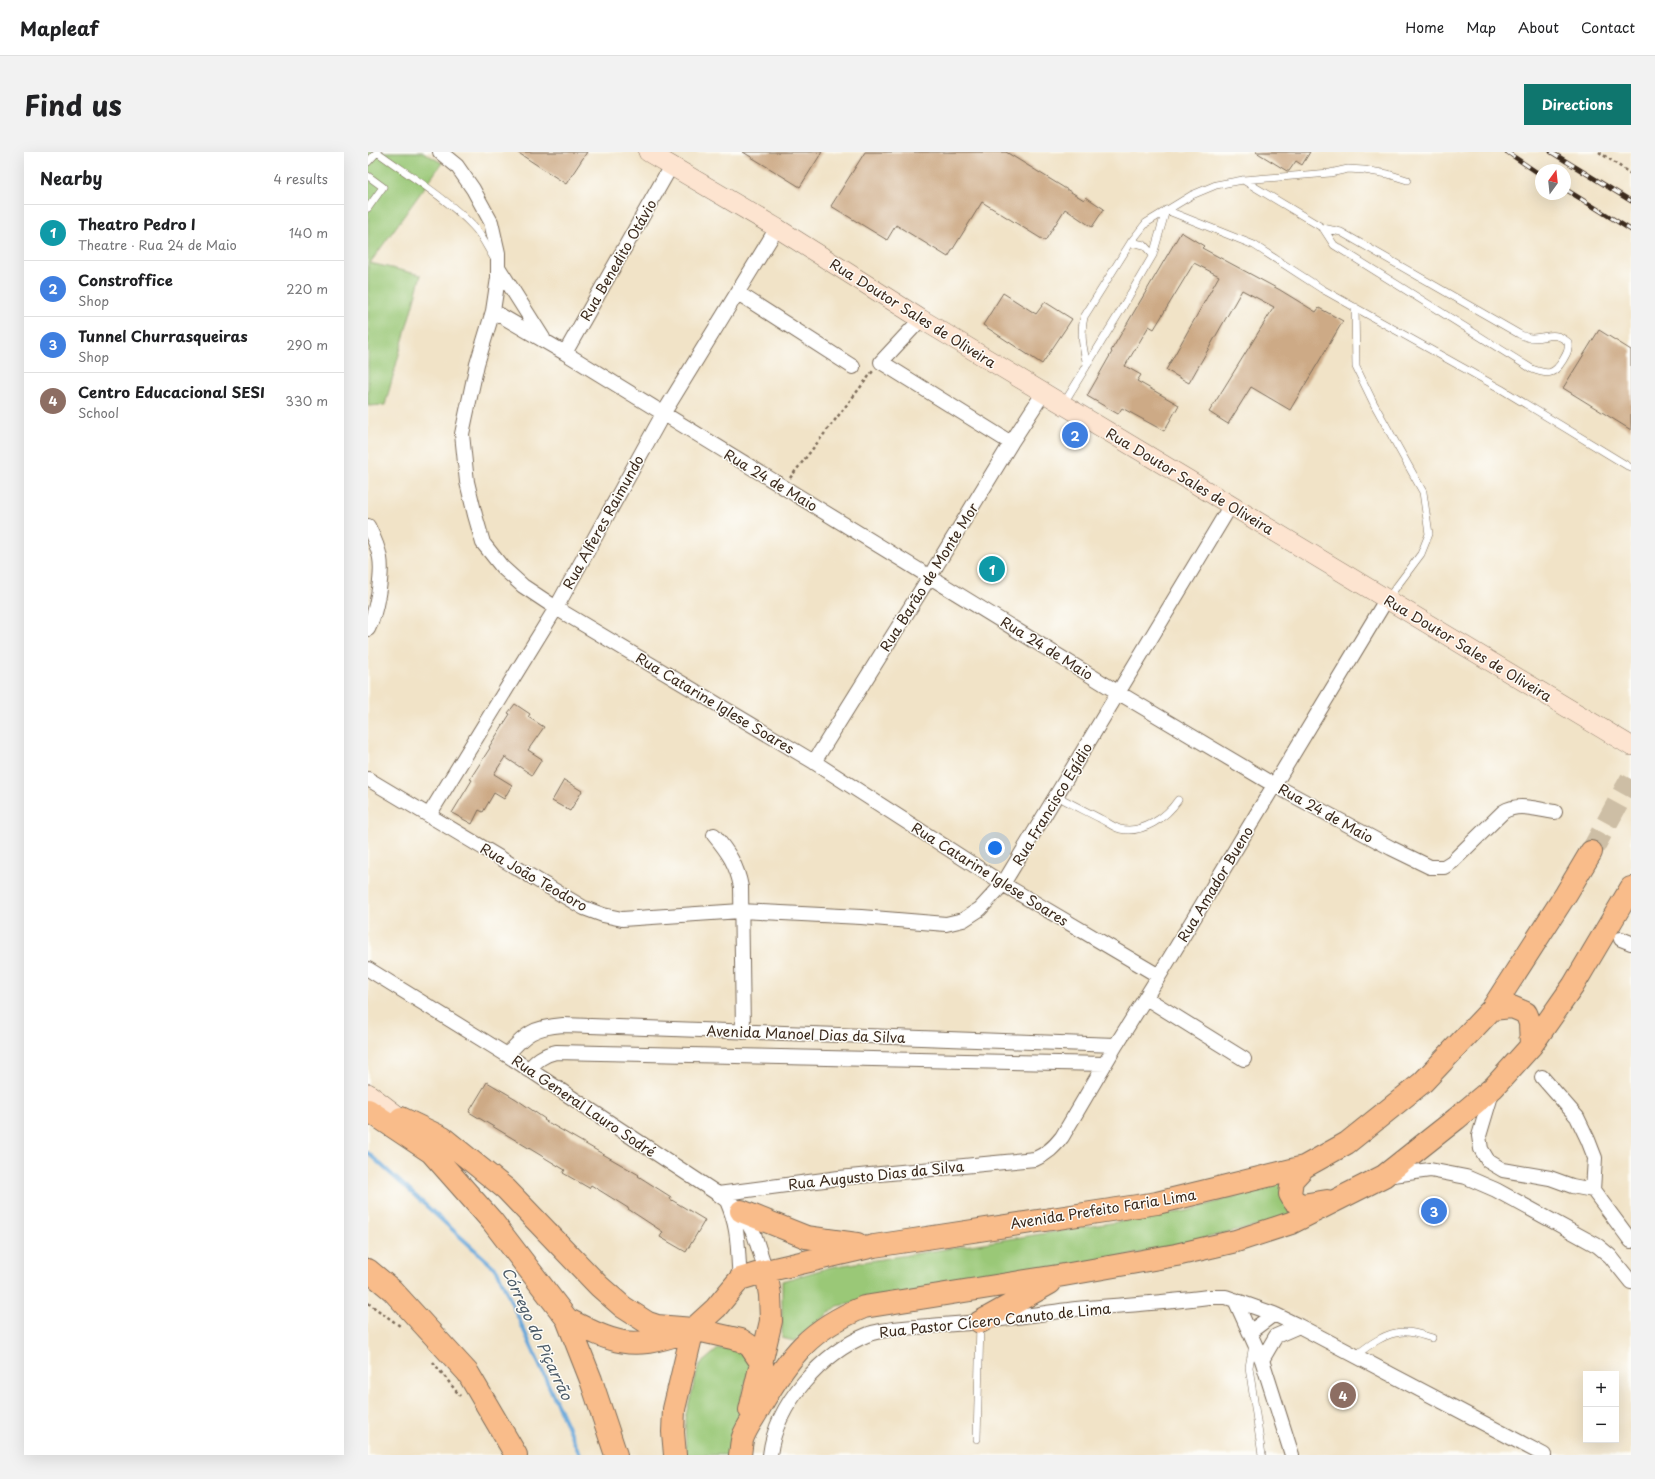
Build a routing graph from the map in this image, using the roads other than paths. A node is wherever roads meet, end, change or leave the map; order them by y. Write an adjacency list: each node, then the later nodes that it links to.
1 (377, 152): 4 (lane); 14 (lane)
2 (440, 152): 14 (street)
3 (657, 157): 10 (main road, Rua Doutor Sales de Oliveira); 20 (street, Rua Benedito Otávio)
4 (368, 162)
5 (368, 176): 8 (lane)
6 (1243, 180): 7 (lane); 9 (lane); 11 (lane)
7 (1407, 180)
8 (368, 208)
9 (1166, 210): 12 (lane); 13 (lane); 16 (lane)
10 (777, 228): 15 (street, Rua Alferes Raimundo); 18 (main road, Rua Doutor Sales de Oliveira)
11 (1323, 228): 11 (lane)
12 (1131, 242): 13 (lane); 21 (lane)
13 (1153, 255): 21 (lane)
14 (498, 265): 17 (street, Rua Catarine Iglese Soares); 19 (street, Rua 24 de Maio)
15 (738, 293): 22 (street); 25 (street, Rua Alferes Raimundo)
16 (1355, 307): 27 (lane); 31 (lane)
17 (493, 311): 19 (street, Rua 24 de Maio); 32 (street, Rua Catarine Iglese Soares)
18 (921, 319): 23 (main road, Rua Doutor Sales de Oliveira); 26 (street)
19 (544, 340): 20 (street, Rua 24 de Maio)
20 (565, 353): 25 (street, Rua 24 de Maio)
21 (1087, 365): 24 (lane)
22 (853, 367)
23 (1044, 392): 24 (main road, Rua Doutor Sales de Oliveira); 26 (street, Rua Barão de Monte Mor)
24 (1063, 405): 28 (main road, Rua Doutor Sales de Oliveira)
25 (663, 414): 30 (street, Rua 24 de Maio); 32 (street, Rua Alferes Raimundo)
26 (1011, 443): 30 (street, Rua Barão de Monte Mor)
27 (1631, 468)
28 (1231, 506): 31 (main road, Rua Doutor Sales de Oliveira); 34 (street, Rua Francisco Egídio)
29 (368, 526): 33 (street)
30 (930, 576): 34 (street, Rua 24 de Maio); 36 (street, Rua Barão de Monte Mor)
31 (1386, 600): 35 (main road, Rua Doutor Sales de Oliveira); 38 (street, Rua Amador Bueno)
32 (556, 608): 36 (street, Rua Catarine Iglese Soares); 42 (street, Rua Alferes Raimundo)
33 (368, 629)
34 (1119, 693): 38 (street, Rua 24 de Maio); 39 (street, Rua Francisco Egídio)
35 (1631, 746)
36 (814, 762): 45 (street, Rua Catarine Iglese Soares)
37 (368, 779): 42 (street, Rua João Teodoro)
38 (1274, 785): 41 (street, Rua 24 de Maio); 49 (street, Rua Amador Bueno)
39 (1057, 796): 40 (lane); 45 (street, Rua Francisco Egídio)
40 (1178, 800)
41 (1555, 812)
42 (429, 815): 47 (street, Rua João Teodoro)
43 (714, 835): 47 (street)
44 (1591, 852): 51 (main road, Avenida Prefeito Faria Lima)
45 (1003, 884): 47 (street, Rua Francisco Egídio); 49 (street, Rua Catarine Iglese Soares)
46 (1631, 888): 55 (main road)
47 (741, 911): 52 (street)
48 (368, 969): 56 (street, Rua General Lauro Sodré)
49 (1159, 976): 50 (street, Rua Amador Bueno)
50 (1146, 998): 54 (street, Rua Amador Bueno); 57 (street)
51 (1492, 1009): 55 (main road); 68 (main road, Avenida Prefeito Faria Lima)
52 (743, 1032): 53 (street, Avenida Manoel Dias da Silva); 56 (street, Avenida Manoel Dias da Silva)
53 (1088, 1044): 54 (street, Avenida Manoel Dias da Silva); 58 (street)
54 (1116, 1045): 59 (street, Rua Amador Bueno)
55 (1531, 1046): 62 (main road)
56 (507, 1055): 60 (street, Rua General Lauro Sodré)
57 (1244, 1059)
58 (1089, 1064): 59 (street, Avenida Manoel Dias da Silva); 60 (street, Avenida Manoel Dias da Silva)
59 (1105, 1064): 67 (street, Rua Amador Bueno)
60 (528, 1070): 72 (street, Rua General Lauro Sodré)
61 (1542, 1077): 70 (street)
62 (1494, 1086): 69 (main road); 70 (street)
63 (368, 1093): 65 (main road)
64 (368, 1110): 66 (main road)
65 (401, 1118): 66 (main road); 85 (main road)
66 (431, 1152): 82 (main road)
67 (1035, 1159): 72 (street, Rua Augusto Dias da Silva)
68 (1304, 1167): 71 (main road); 74 (main road, Avenida Prefeito Faria Lima)
69 (1384, 1176): 71 (main road); 79 (street)
70 (1593, 1190): 73 (street)
71 (1338, 1200): 77 (main road)
72 (728, 1202): 74 (main road); 76 (street, Rua General Lauro Sodré); 78 (street)
73 (1631, 1241)
74 (874, 1246): 76 (main road, Avenida Prefeito Faria Lima)
75 (368, 1270): 93 (main road)
76 (766, 1271): 78 (main road, Avenida Prefeito Faria Lima); 90 (main road)
77 (1064, 1275): 83 (main road); 92 (main road)
78 (740, 1279): 85 (main road)
79 (1631, 1282)
80 (1235, 1300): 81 (street, Rua Pastor Cícero Canuto de Lima); 83 (street, Rua Pastor Cícero Canuto de Lima); 86 (street)
81 (1274, 1314): 84 (street, Rua Pastor Cícero Canuto de Lima); 86 (street)
82 (567, 1319): 85 (main road); 94 (main road)
83 (980, 1322): 91 (lane); 96 (street, Rua Pastor Cícero Canuto de Lima)
84 (1298, 1326): 88 (street, Rua Pastor Cícero Canuto de Lima); 89 (street)
85 (693, 1329): 90 (main road); 95 (main road)
86 (1252, 1337): 89 (street); 97 (lane)
87 (1432, 1338): 88 (lane)
88 (1355, 1356): 99 (street, Rua Pastor Cícero Canuto de Lima)
89 (1262, 1360): 98 (street)
90 (762, 1364): 92 (main road)
91 (977, 1439)
92 (742, 1446)
93 (516, 1455)
94 (616, 1455)
95 (675, 1455)
96 (770, 1455)
97 (1262, 1455)
98 (1292, 1455)
99 (1544, 1455)

